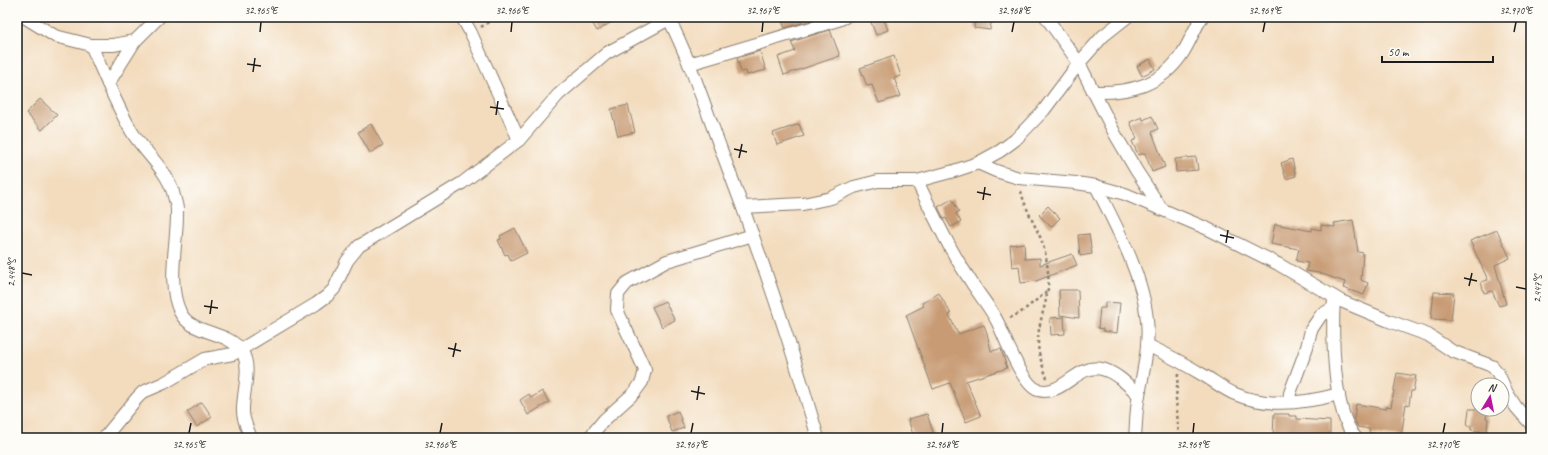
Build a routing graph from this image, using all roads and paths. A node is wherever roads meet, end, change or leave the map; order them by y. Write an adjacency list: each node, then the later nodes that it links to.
1 (24, 17): 10 (street)
2 (159, 17): 9 (street)
3 (462, 17): 15 (street)
4 (845, 17): 11 (street)
5 (1046, 17): 12 (street)
6 (1127, 17): 12 (street)
7 (669, 18): 11 (street); 15 (street)
8 (1198, 20): 14 (street)
9 (135, 41): 10 (street); 13 (street)
10 (91, 45): 13 (street)
11 (689, 64): 20 (street)
12 (1079, 64): 14 (street); 16 (street)
13 (108, 84): 27 (street)
14 (1093, 92): 21 (street)
15 (519, 140): 27 (street)
16 (978, 163): 17 (street); 18 (street)
17 (1019, 178): 19 (street); 23 (path)
18 (917, 181): 20 (street); 25 (street)
19 (1096, 186): 21 (street); 26 (street)
20 (743, 207): 22 (street)
21 (1161, 208): 24 (street)
22 (753, 235): 36 (street); 37 (street)
23 (1048, 291): 25 (path); 29 (path)
24 (1333, 302): 30 (street); 32 (street); 33 (street)
25 (998, 323): 29 (street)
26 (1147, 345): 28 (street); 31 (street)
27 (240, 349): 34 (street); 35 (street)
28 (1180, 362): 32 (street); 39 (path)
29 (1054, 390): 31 (street)
30 (1339, 394): 32 (street); 40 (street)
31 (1139, 395): 38 (street)
32 (1289, 402)
33 (1531, 424)
34 (104, 438)
35 (251, 438)
36 (589, 438)
37 (818, 438)
38 (1135, 438)
39 (1179, 438)
40 (1356, 438)

